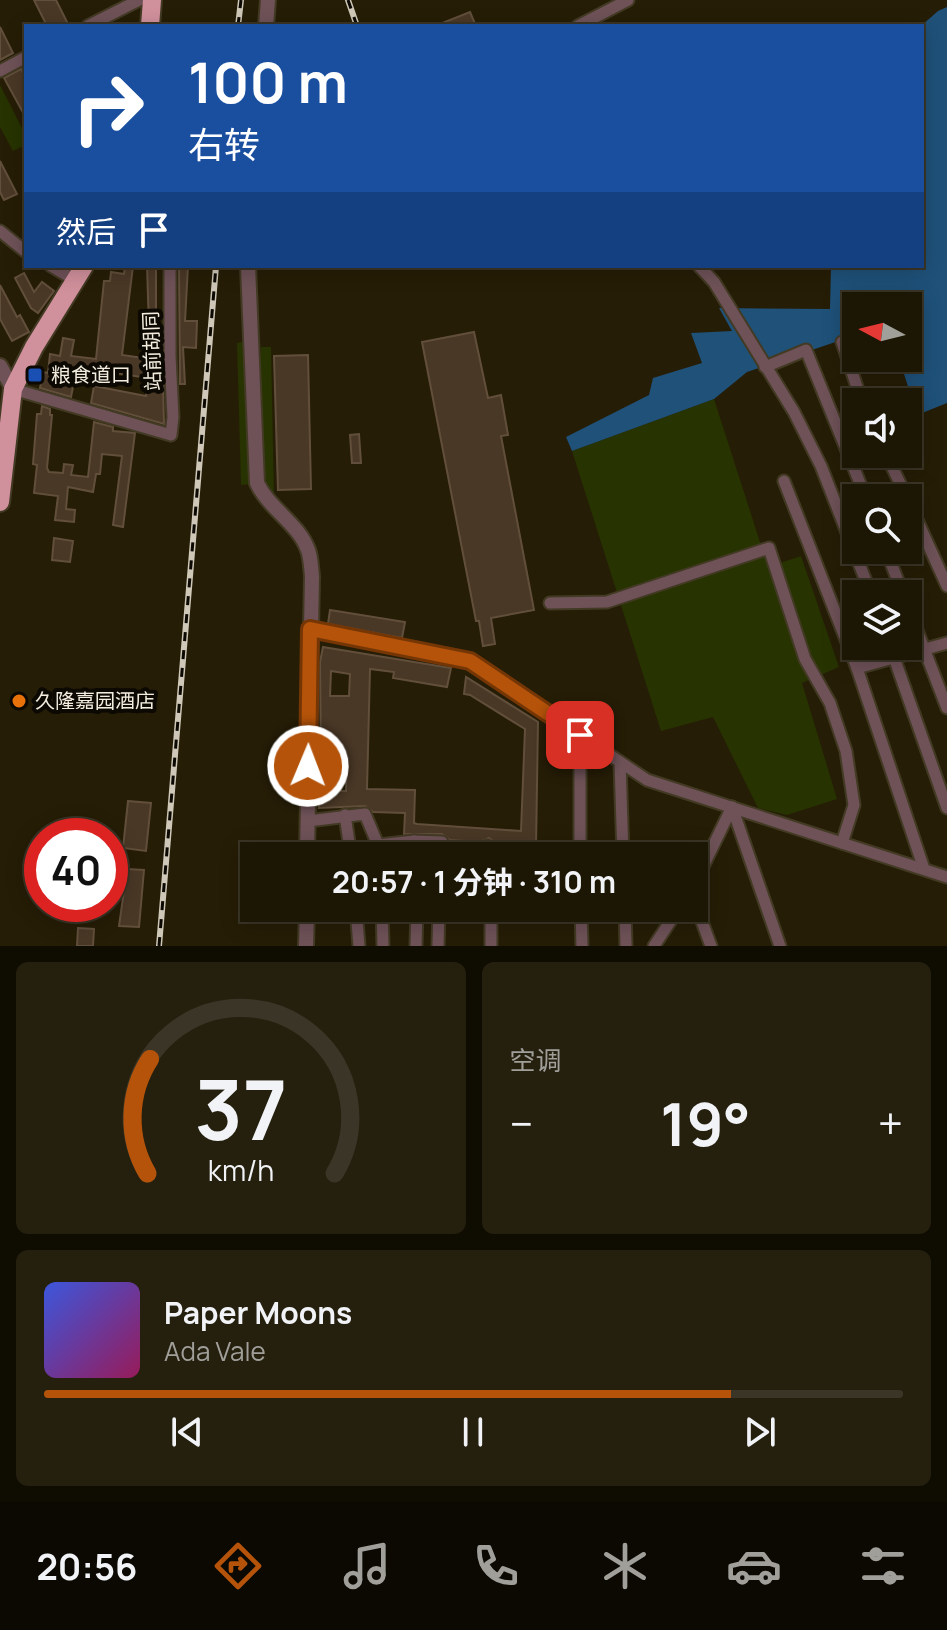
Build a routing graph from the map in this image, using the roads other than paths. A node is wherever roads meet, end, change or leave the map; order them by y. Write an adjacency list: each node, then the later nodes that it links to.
1 (139, 0): 5 (street)
2 (152, 0): 6 (highway)
3 (268, 0): 7 (street)
4 (628, 0): 8 (street)
5 (92, 24)
6 (150, 24)
7 (266, 24)
8 (582, 24)
9 (24, 58): 10 (street)
10 (0, 71)
11 (0, 231): 12 (street)
12 (24, 250)
13 (59, 268): 17 (street)
14 (170, 268): 21 (street, 站前胡同)
15 (248, 268): 29 (street)
16 (701, 268): 18 (street)
17 (80, 273): 20 (highway)
18 (765, 367): 23 (street); 26 (street)
19 (1, 368): 20 (street); 21 (street)
20 (22, 370): 21 (highway)
21 (13, 389): 24 (highway)
22 (784, 481): 35 (street)
23 (860, 484)
24 (0, 502)
25 (922, 530): 27 (street)
26 (866, 580)
27 (947, 586)
28 (550, 603): 51 (street)
29 (310, 629): 37 (street); 42 (street)
30 (947, 643): 32 (street)
31 (922, 645): 32 (street)
32 (924, 650): 36 (street)
33 (891, 660): 35 (street)
34 (895, 660): 40 (street)
35 (857, 668): 53 (street)
36 (947, 708)
37 (580, 735): 38 (street); 49 (street)
38 (620, 762): 39 (street); 50 (street)
39 (732, 807): 51 (street); 52 (street); 75 (street)
40 (947, 808)
41 (345, 815): 42 (street); 45 (street); 46 (street)
42 (308, 821): 44 (street)
43 (414, 841): 47 (street); 48 (street)
44 (307, 842)
45 (349, 842)
46 (375, 842)
47 (410, 842)
48 (442, 842)
49 (580, 842)
50 (623, 842)
51 (842, 843): 53 (street)
52 (708, 856)
53 (924, 869): 54 (street)
54 (947, 877)
55 (307, 922): 65 (street)
56 (357, 922): 66 (street)
57 (382, 922): 67 (street)
58 (417, 922): 68 (street)
59 (439, 922): 69 (street)
60 (491, 922): 70 (street)
61 (581, 922): 71 (street)
62 (625, 922): 72 (street)
63 (670, 922): 73 (street)
64 (702, 922): 74 (street)
65 (306, 946)
66 (359, 946)
67 (383, 946)
68 (416, 946)
69 (438, 946)
70 (491, 946)
71 (582, 946)
72 (626, 946)
73 (654, 946)
74 (711, 946)
75 (780, 946)

